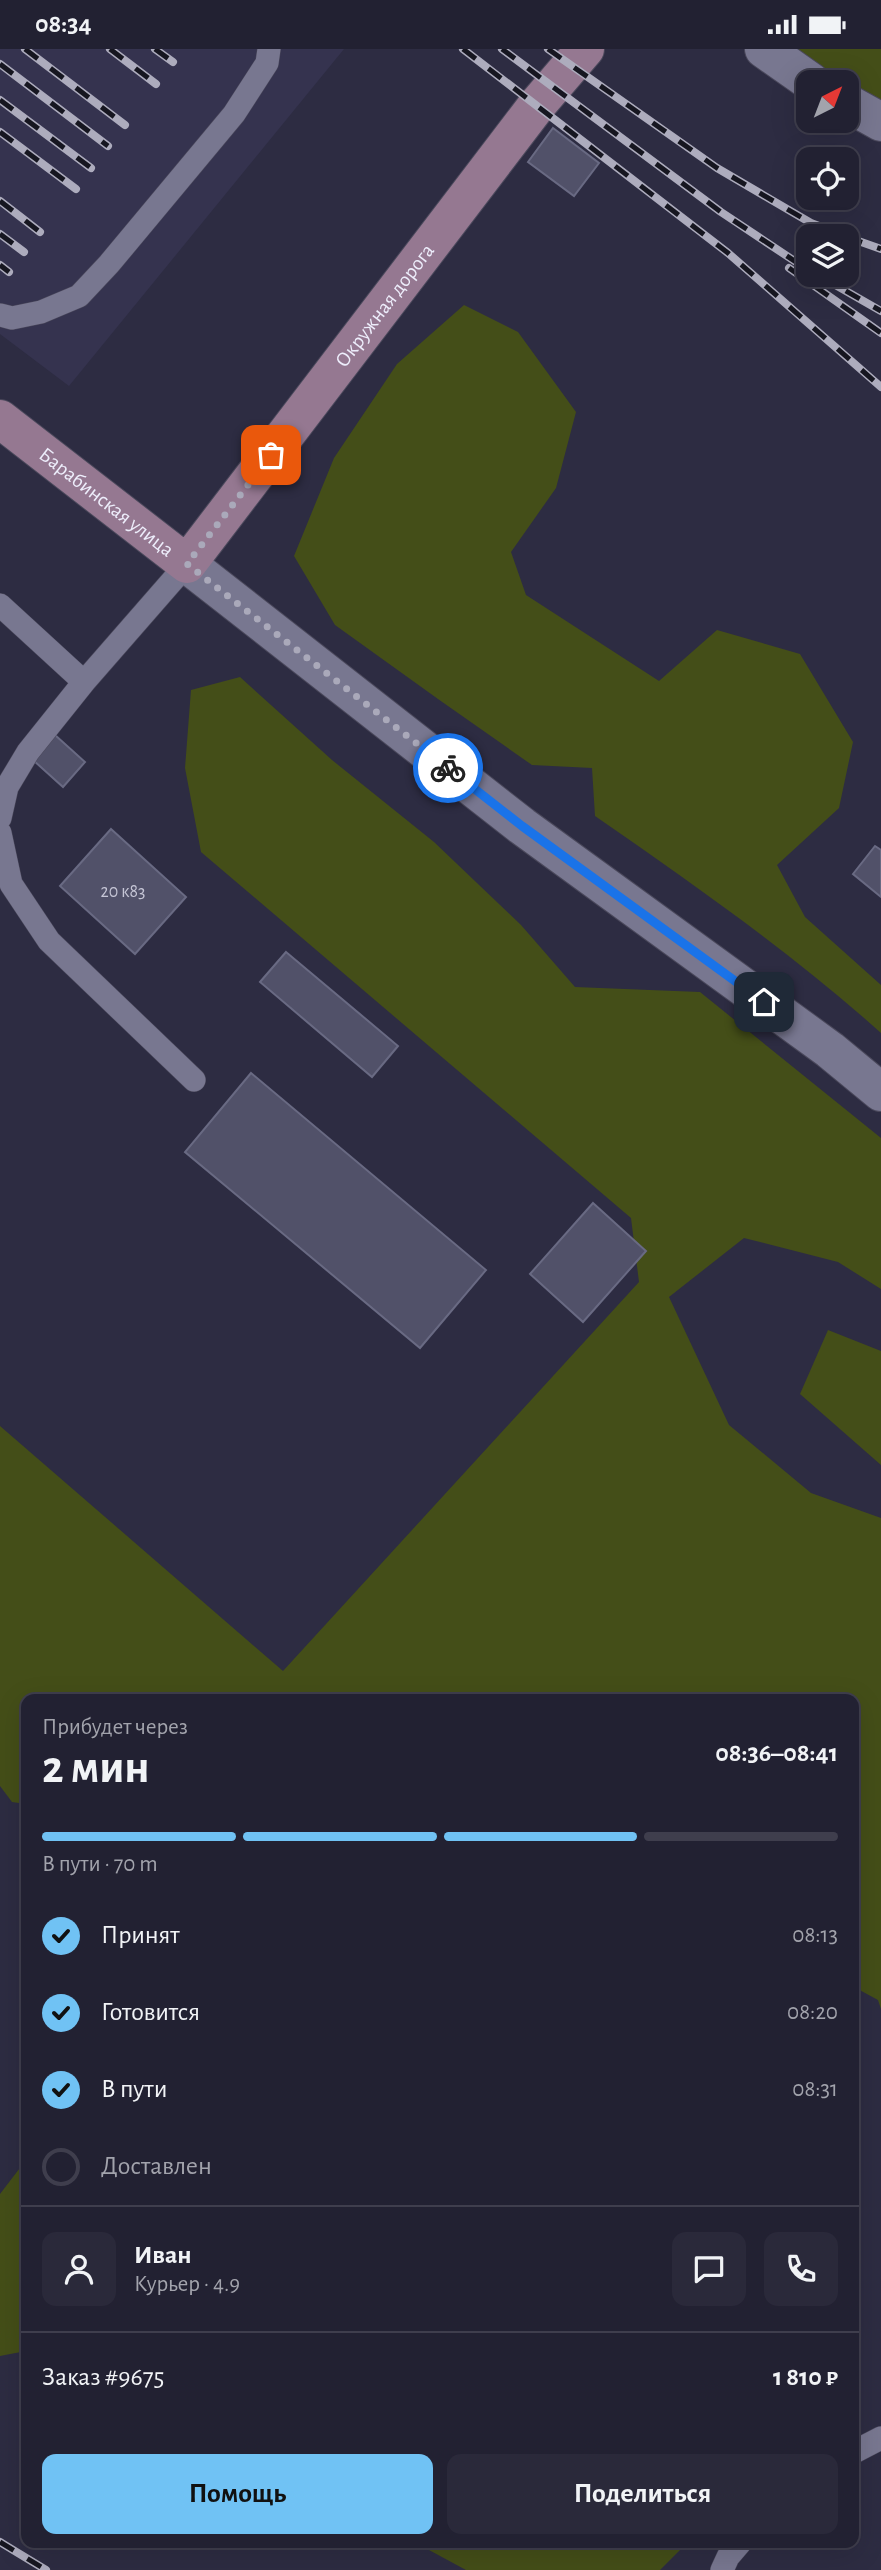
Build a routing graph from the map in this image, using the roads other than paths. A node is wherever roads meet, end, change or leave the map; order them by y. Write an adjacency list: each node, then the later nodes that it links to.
1 (269, 49): 7 (lane)
2 (585, 49): 9 (main road, Окружная дорога)
3 (764, 49): 4 (street)
4 (796, 71)
5 (859, 110): 6 (street)
6 (881, 122)
7 (0, 315)
8 (0, 419): 9 (main road, Барабинская улица)
9 (187, 564): 11 (lane); 15 (street, Барабинская улица)
10 (0, 605): 11 (lane)
11 (85, 682): 12 (lane)
12 (0, 818)
13 (0, 833): 14 (lane)
14 (194, 1080)
15 (881, 1092)
16 (881, 2438): 17 (lane)
17 (859, 2449)
18 (736, 2548): 19 (lane)
19 (722, 2570)

